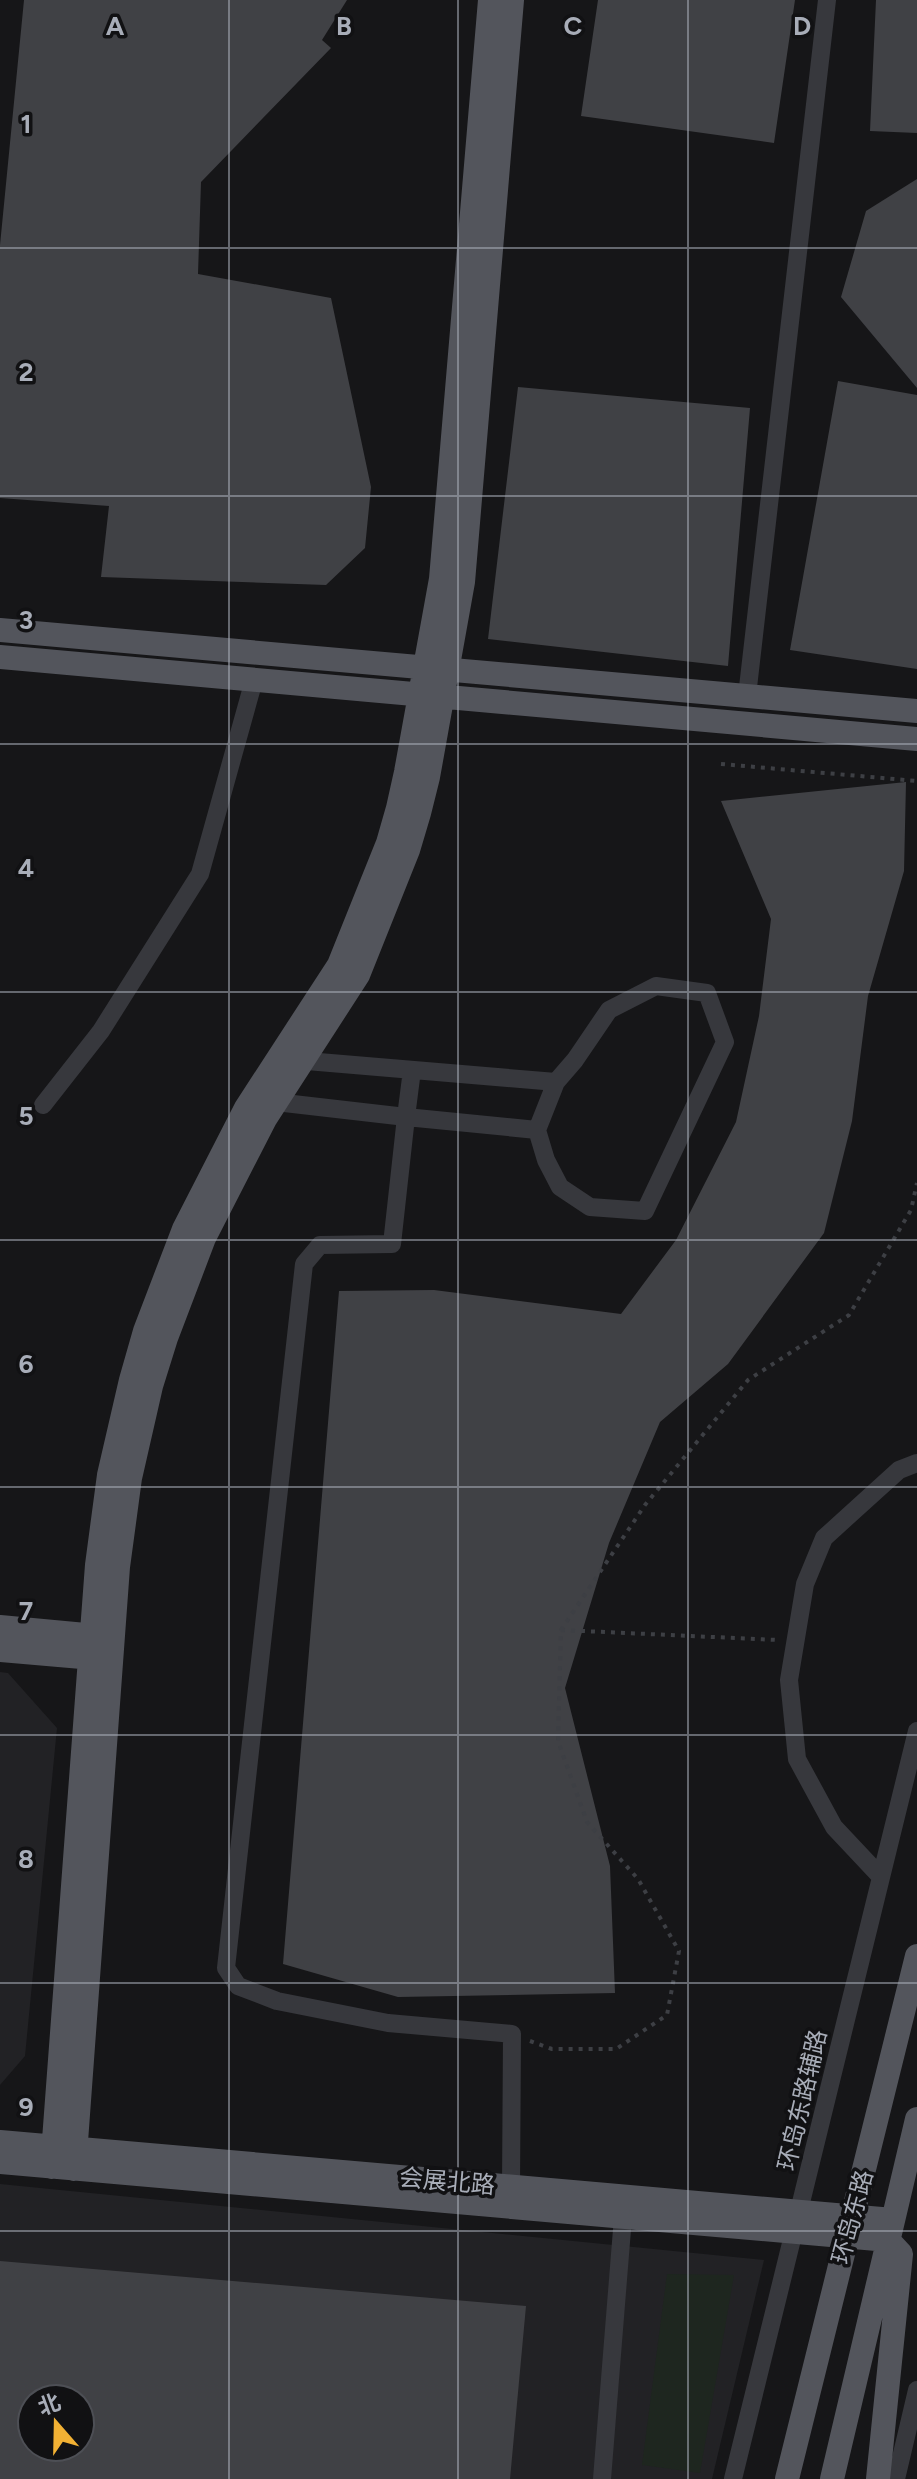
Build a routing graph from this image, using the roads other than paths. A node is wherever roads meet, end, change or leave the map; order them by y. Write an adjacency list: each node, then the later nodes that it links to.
1 (490, 0): 6 (main road)
2 (512, 0): 6 (main road)
3 (827, 0): 9 (street)
4 (0, 630): 6 (main road)
5 (0, 657): 7 (main road)
6 (436, 669): 8 (main road); 9 (main road)
7 (254, 680): 8 (main road); 17 (street)
8 (431, 696): 11 (main road); 12 (main road); 13 (main road)
9 (747, 696): 10 (main road)
10 (917, 711)
11 (917, 739)
12 (278, 1059): 13 (street); 16 (main road)
13 (302, 1060): 14 (street); 16 (main road)
14 (412, 1070): 15 (street); 18 (street)
15 (556, 1082): 19 (street); 19 (street)
16 (264, 1101): 18 (street); 22 (main road)
17 (43, 1105)
18 (406, 1117): 19 (street); 31 (street)
19 (537, 1130)
20 (917, 1463): 25 (street)
21 (0, 1627): 22 (main road)
22 (101, 1648): 23 (main road); 29 (main road)
23 (0, 1650)
24 (917, 1731): 25 (street, 环岛东路辅路)
25 (881, 1877): 33 (street, 环岛东路辅路)
26 (917, 1956): 34 (main road, 环岛东路)
27 (917, 2119): 35 (main road, 环岛东路)
28 (0, 2142): 29 (main road, 会展北路)
29 (64, 2158): 30 (main road, 会展北路); 31 (main road, 会展北路); 32 (main road, 会展北路)
30 (0, 2162)
31 (511, 2187): 33 (main road, 会展北路)
32 (623, 2217): 33 (main road, 会展北路); 39 (street)
33 (798, 2222): 34 (main road, 会展北路); 40 (street, 环岛东路辅路)
34 (850, 2227): 35 (main road, 会展北路); 36 (main road, 环岛东路)
35 (891, 2230): 37 (main road, 环岛东路); 43 (main road)
36 (836, 2280): 37 (main road); 41 (main road, 环岛东路)
37 (877, 2288): 42 (main road, 环岛东路)
38 (917, 2390): 44 (street)
39 (602, 2479)
40 (733, 2479)
41 (787, 2479)
42 (832, 2479)
43 (878, 2479)
44 (896, 2479)

